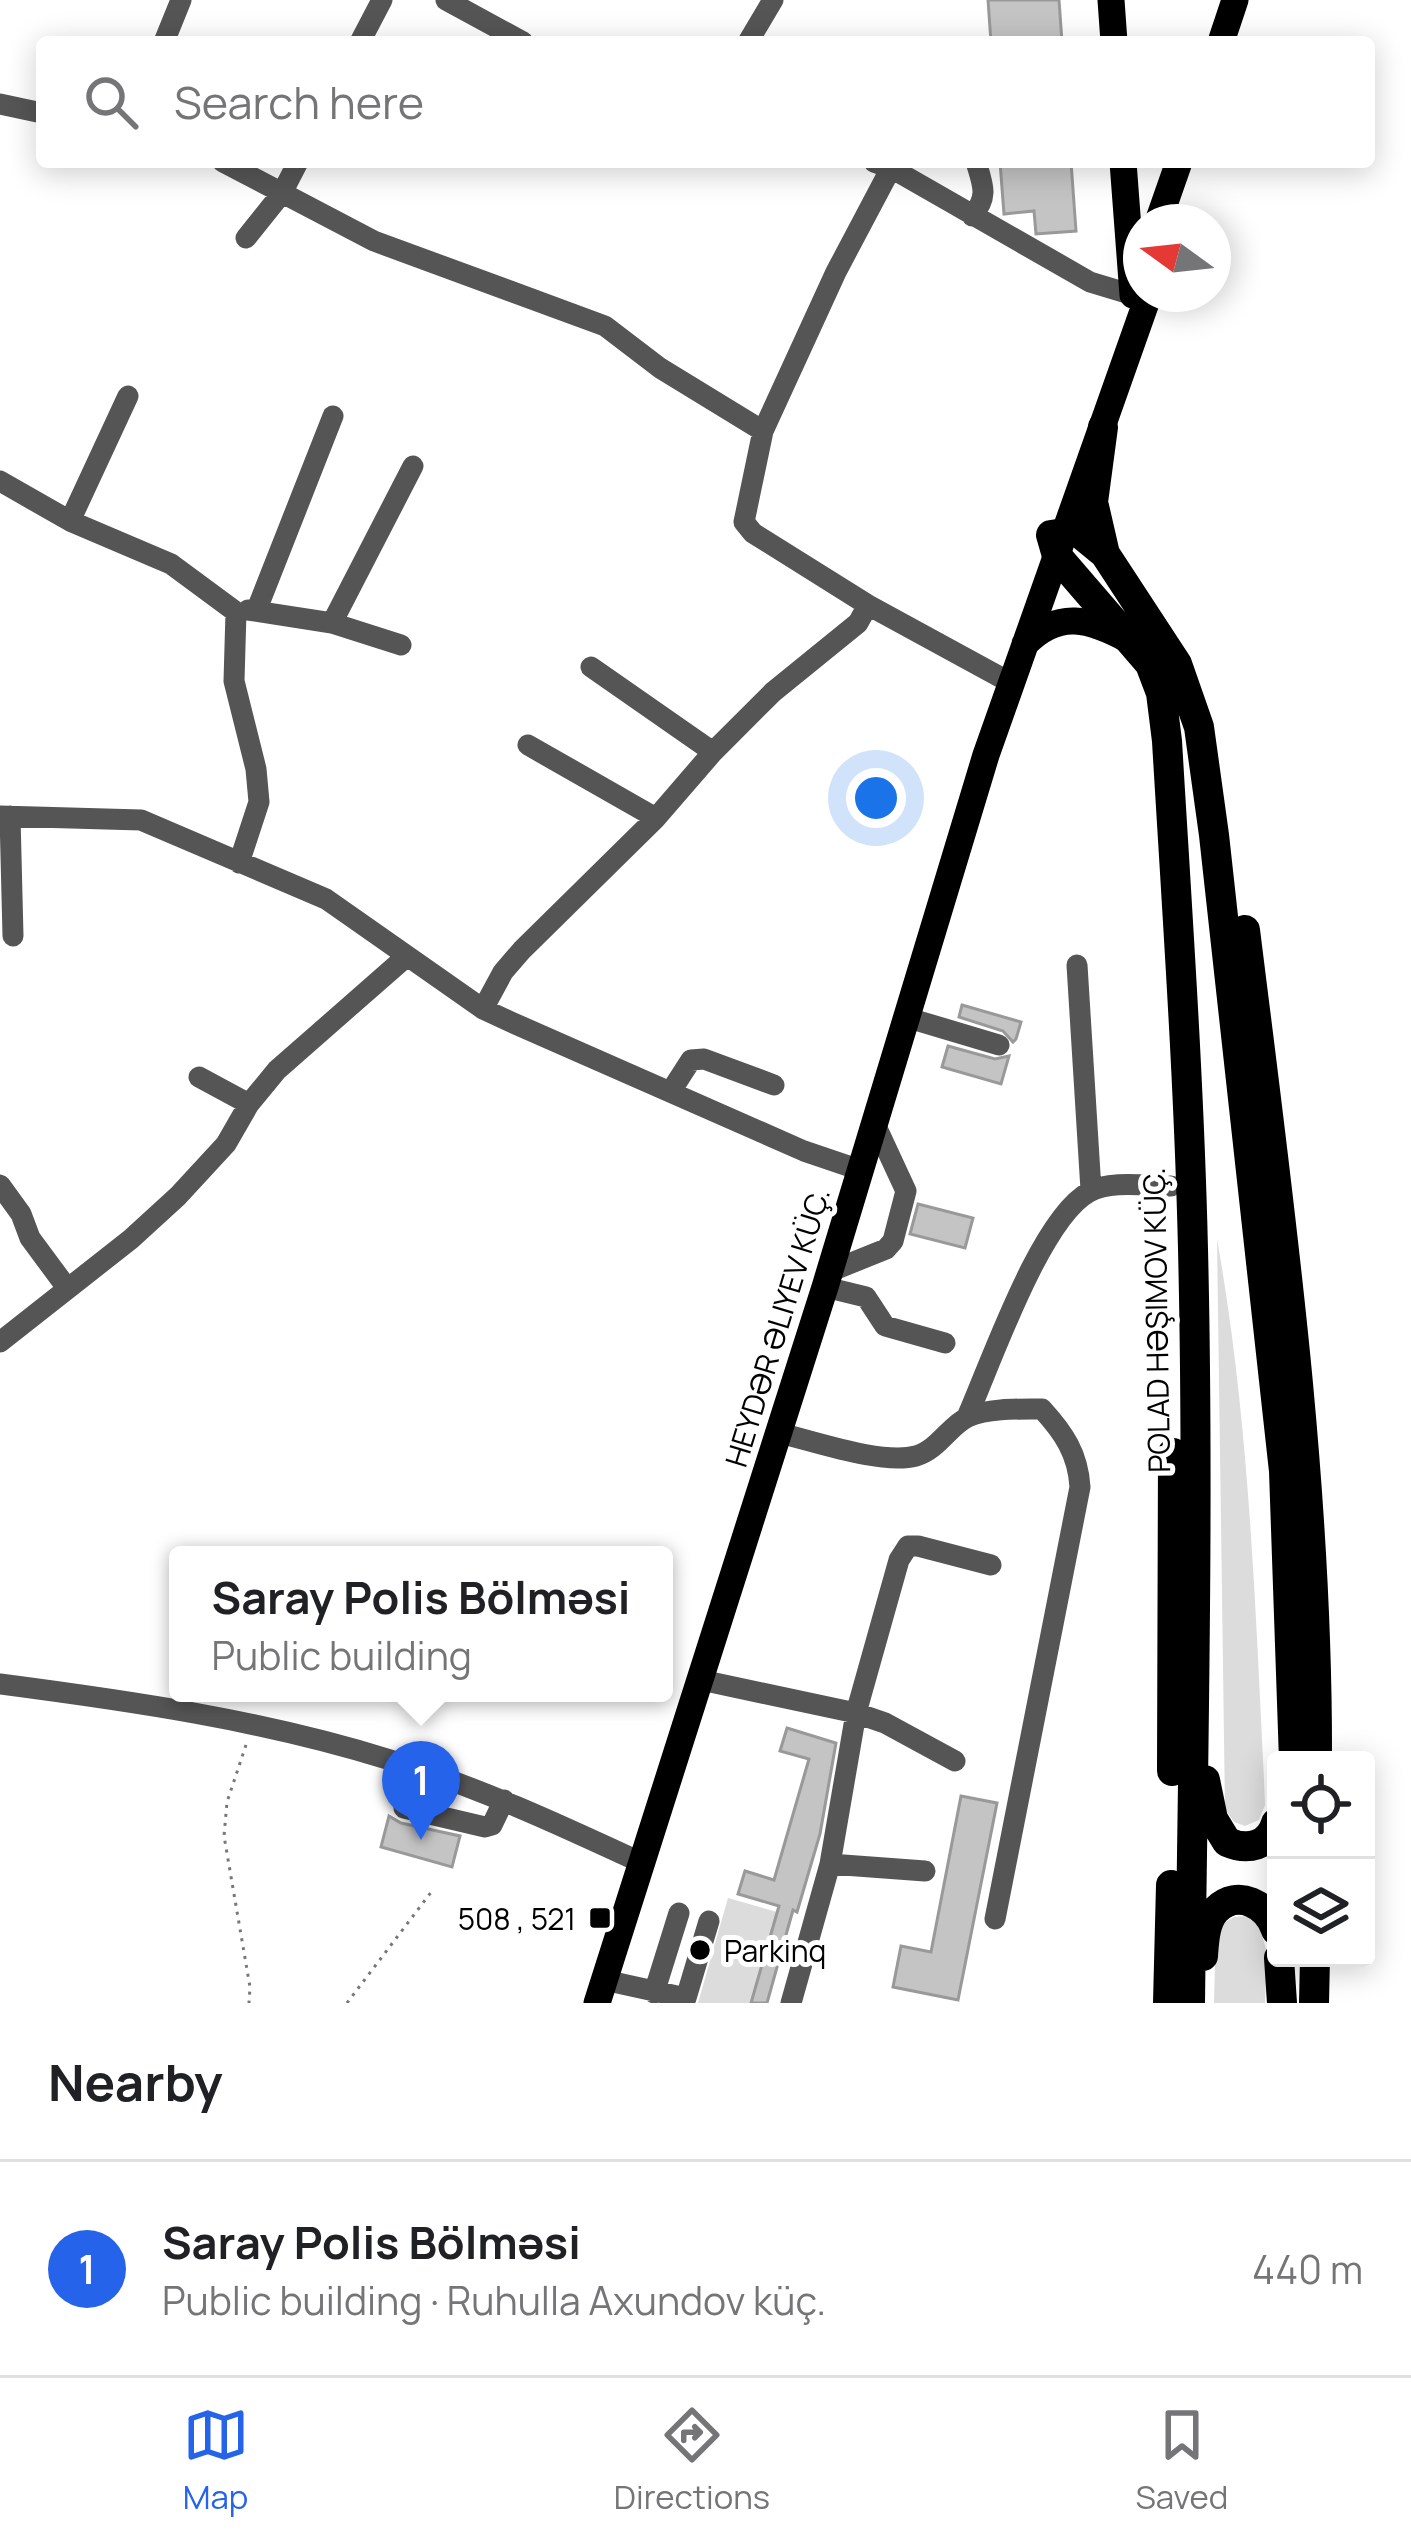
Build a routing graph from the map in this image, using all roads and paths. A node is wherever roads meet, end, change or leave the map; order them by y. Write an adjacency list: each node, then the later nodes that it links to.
1 (181, 0): 7 (street)
2 (382, 0): 8 (street)
3 (446, 0): 9 (street)
4 (773, 0): 10 (street)
5 (1111, 0): 11 (main road)
6 (1237, 0): 12 (main road)
7 (166, 36)
8 (363, 36)
9 (512, 36)
10 (752, 36)
11 (1114, 36)
12 (1226, 36)
13 (0, 104): 14 (street)
14 (36, 112)
15 (234, 168): 23 (street)
16 (295, 168): 23 (street)
17 (882, 168): 35 (street)
18 (888, 168): 27 (street)
19 (978, 168): 27 (street)
20 (1124, 168): 24 (main road)
21 (1177, 168): 25 (main road)
22 (1192, 168): 26 (main road)
23 (282, 193): 28 (street); 35 (street)
24 (1129, 204)
25 (1164, 204)
26 (1180, 204)
27 (972, 216): 29 (street)
28 (246, 238)
29 (1123, 285)
30 (1132, 312): 39 (main road)
31 (1134, 312): 34 (main road)
32 (128, 396): 38 (street)
33 (333, 416): 42 (street)
34 (1103, 427): 40 (highway); 46 (main road)
35 (763, 431): 41 (street)
36 (413, 466): 43 (street)
37 (0, 481): 38 (street)
38 (70, 521): 42 (street)
39 (1051, 535): 40 (highway); 44 (highway, POLAD HƏŞIMOV KÜÇ.); 46 (main road)
40 (1105, 554): 48 (highway)
41 (868, 605): 46 (street); 50 (street)
42 (246, 611): 43 (street); 54 (street)
43 (332, 623): 45 (street)
44 (1135, 643): 46 (main road); 53 (highway, POLAD HƏŞIMOV KÜÇ.)
45 (401, 645)
46 (1017, 666): 59 (main road, HEYDƏR ƏLIYEV KÜÇ.)
47 (591, 667): 50 (street)
48 (1198, 727): 78 (highway); 85 (highway)
49 (528, 745): 52 (street)
50 (713, 752): 52 (street)
51 (5, 816): 54 (street); 55 (street)
52 (656, 818): 58 (street)
53 (1172, 836): 68 (highway); 77 (highway, POLAD HƏŞIMOV KÜÇ.)
54 (239, 863): 56 (street)
55 (13, 936)
56 (407, 956): 58 (street); 64 (street)
57 (1077, 964): 69 (street)
58 (483, 1009): 63 (street)
59 (904, 1017): 60 (street); 65 (main road, HEYDƏR ƏLIYEV KÜÇ.)
60 (999, 1045)
61 (199, 1077): 64 (street)
62 (774, 1085): 63 (street)
63 (671, 1091): 66 (street)
64 (249, 1104): 71 (street)
65 (874, 1122): 66 (main road, HEYDƏR ƏLIYEV KÜÇ.); 70 (street)
66 (860, 1170): 70 (main road, HEYDƏR ƏLIYEV KÜÇ.)
67 (0, 1185): 71 (street)
68 (1171, 1186): 69 (street); 106 (highway)
69 (1091, 1190): 74 (street)
70 (827, 1280): 73 (street); 75 (main road, HEYDƏR ƏLIYEV KÜÇ.)
71 (67, 1288): 72 (street)
72 (0, 1342)
73 (945, 1343)
74 (967, 1417): 75 (street); 96 (street)
75 (778, 1433): 79 (main road, HEYDƏR ƏLIYEV KÜÇ.)
76 (991, 1564): 81 (street)
77 (1195, 1630): 89 (highway); 107 (highway, POLAD HƏŞIMOV KÜÇ.)
78 (1292, 1640): 83 (highway); 84 (highway)
79 (701, 1680): 81 (street); 90 (main road, HEYDƏR ƏLIYEV KÜÇ.)
80 (0, 1684): 82 (street)
81 (856, 1713): 86 (street); 91 (street)
82 (253, 1726): 87 (street); 103 (path)
83 (1286, 1751)
84 (1294, 1751)
85 (1317, 1751)
86 (955, 1761)
87 (505, 1800): 88 (street); 90 (street)
88 (404, 1808)
89 (1267, 1838)
90 (642, 1863): 101 (main road, HEYDƏR ƏLIYEV KÜÇ.)
91 (830, 1864): 92 (street); 105 (street)
92 (925, 1871)
93 (433, 1891): 104 (path)
94 (1267, 1910): 108 (highway)
95 (679, 1913): 102 (street)
96 (995, 1919)
97 (709, 1921): 102 (street)
98 (1280, 1967): 109 (highway)
99 (1292, 1967): 110 (highway)
100 (1315, 1967): 111 (highway)
101 (601, 1992): 102 (street)
102 (654, 1993)
103 (249, 2003)
104 (347, 2003)
105 (791, 2003)
106 (1168, 2003)
107 (1190, 2003)
108 (1199, 2003)
109 (1282, 2003)
110 (1292, 2003)
111 (1315, 2003)

